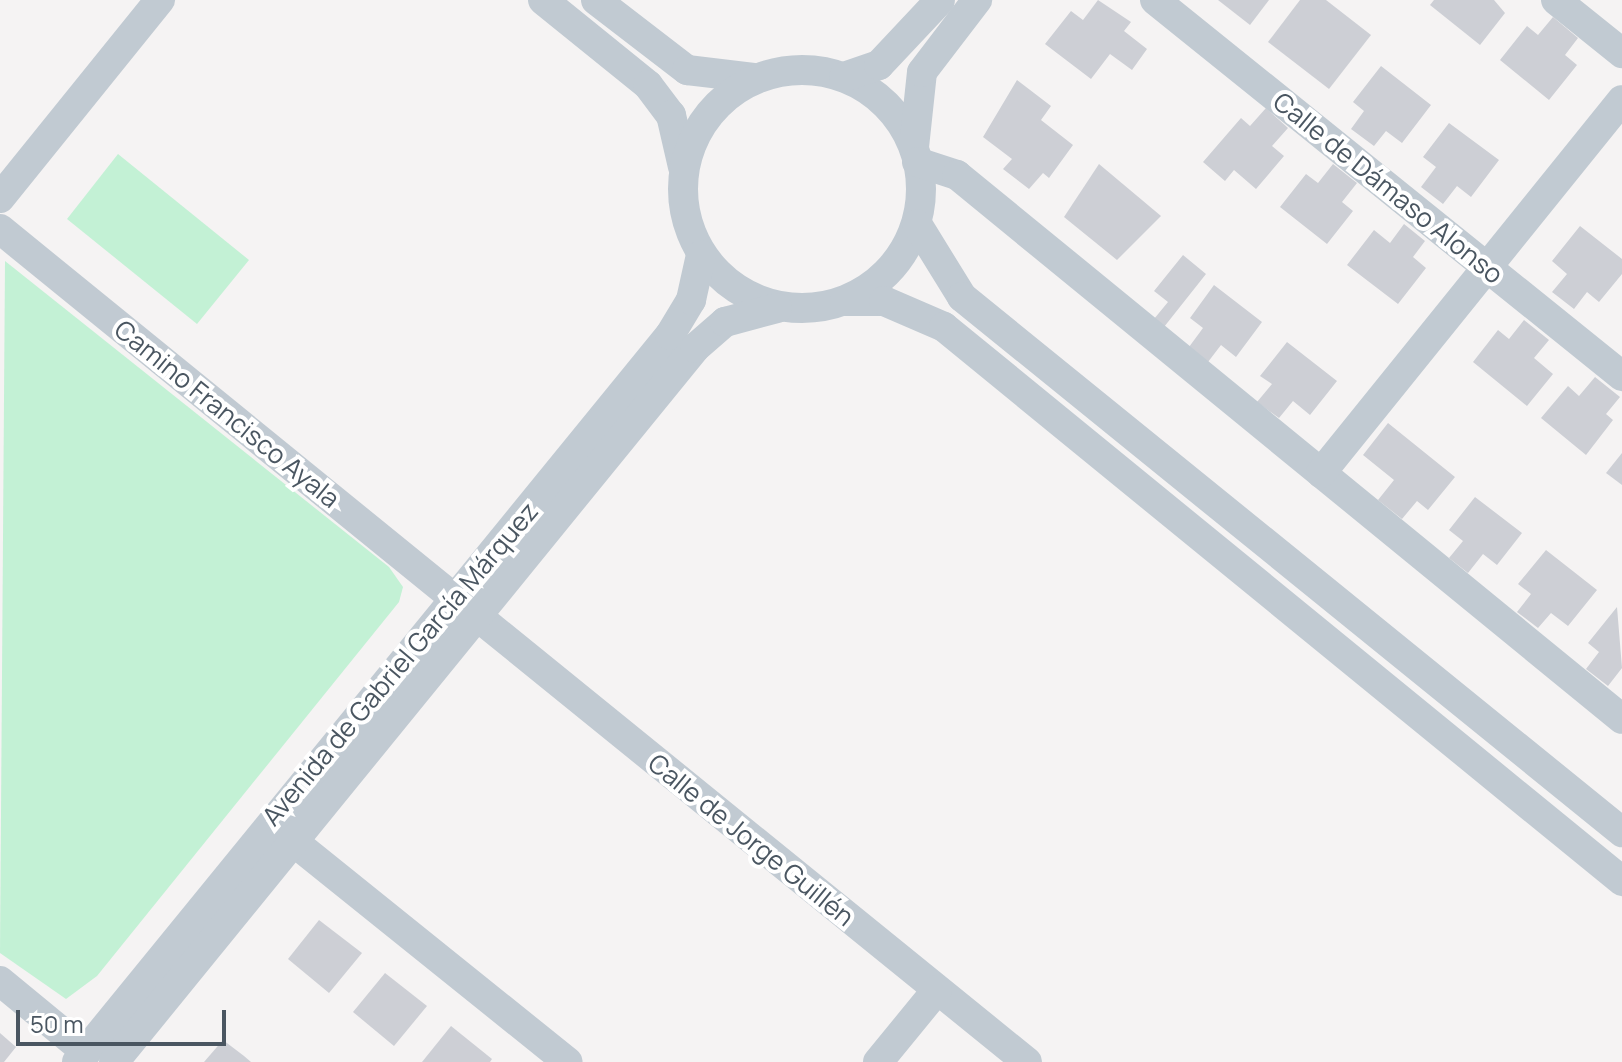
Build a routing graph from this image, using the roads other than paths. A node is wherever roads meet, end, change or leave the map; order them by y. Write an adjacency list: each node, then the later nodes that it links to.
1 (160, 0): 14 (street)
2 (543, 0): 13 (street)
3 (596, 0): 10 (street)
4 (940, 0): 9 (street)
5 (977, 0): 12 (street)
6 (1155, 0): 18 (street, Calle de Dámaso Alonso)
7 (1556, 0): 8 (street)
8 (1622, 53)
9 (844, 77): 10 (street); 12 (street)
10 (754, 78): 13 (street)
11 (1622, 100): 18 (street)
12 (915, 154): 15 (street); 22 (street)
13 (683, 167): 17 (street)
14 (0, 198)
15 (917, 224): 19 (street); 25 (street)
16 (0, 229): 23 (street, Camino Francisco Ayala)
17 (701, 255): 20 (street); 23 (street, Avenida de Gabriel García Márquez)
18 (1487, 267): 21 (street, Calle de Dámaso Alonso); 22 (street)
19 (845, 301): 20 (street); 27 (street)
20 (777, 308): 23 (street, Avenida de Gabriel García Márquez)
21 (1622, 376)
22 (1321, 473): 24 (street)
23 (466, 608): 26 (street, Avenida de Gabriel García Márquez); 29 (street, Calle de Jorge Guillén); 30 (street, Avenida de Gabriel García Márquez)
24 (1622, 719)
25 (1622, 832)
26 (294, 842): 30 (street, Avenida de Gabriel García Márquez); 31 (street)
27 (1622, 881)
28 (0, 981): 30 (street)
29 (937, 990): 32 (street); 33 (street, Calle de Jorge Guillén)
30 (92, 1059)
31 (568, 1062)
32 (878, 1062)
33 (1027, 1062)

